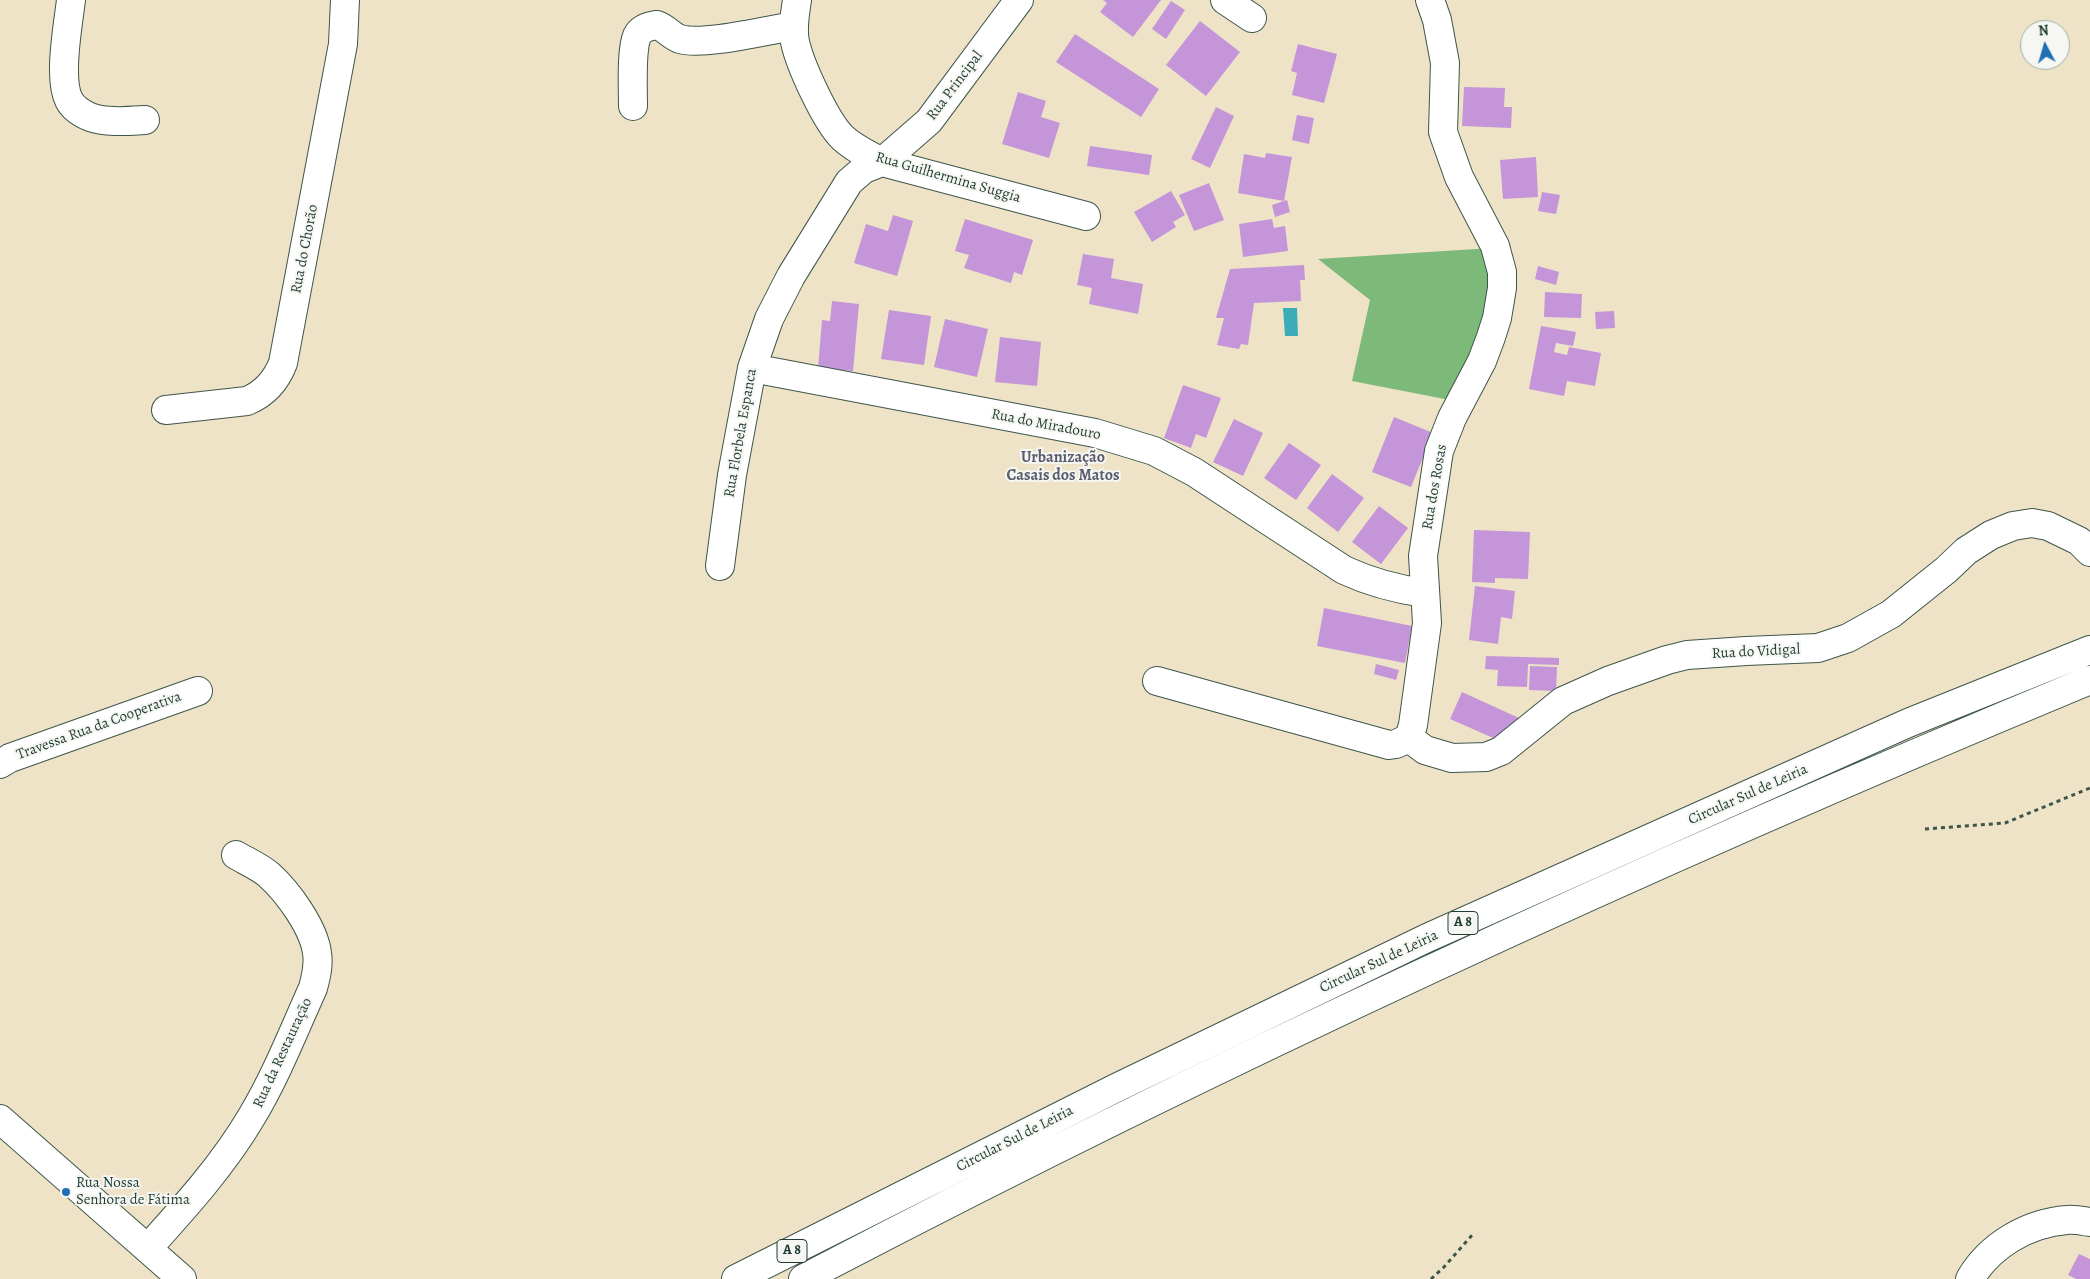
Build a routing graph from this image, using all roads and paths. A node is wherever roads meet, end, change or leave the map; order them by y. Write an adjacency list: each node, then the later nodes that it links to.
1 (71, 0): 9 (main road)
2 (345, 0): 13 (main road, Rua do Chorão)
3 (1019, 0): 10 (main road, Rua Principal)
4 (1225, 0): 7 (main road)
5 (1430, 0): 16 (main road, Rua dos Rosas)
6 (796, 13): 8 (main road); 10 (main road, Rua Guilhermina Suggia)
7 (1252, 18)
8 (633, 106)
9 (145, 120)
10 (882, 162): 11 (main road, Rua Guilhermina Suggia); 12 (main road, Rua Florbela Espanca)
11 (1086, 216)
12 (752, 368): 15 (main road, Rua Florbela Espanca); 16 (main road, Rua do Miradouro)
13 (166, 410)
14 (2090, 552): 21 (main road, Rua do Vidigal)
15 (720, 566)
16 (1424, 593): 21 (main road, Rua dos Rosas)
17 (2090, 650): 31 (main road, Circular Sul de Leiria / A 8)
18 (1157, 680): 21 (main road)
19 (2090, 680): 32 (main road, Circular Sul de Leiria / A 8)
20 (198, 691): 22 (main road, Travessa Rua da Cooperativa)
21 (1409, 738)
22 (0, 764)
23 (2090, 788): 24 (path)
24 (1925, 829)
25 (236, 855): 29 (main road, Rua da Restauração)
26 (0, 1119): 29 (main road)
27 (2090, 1222): 34 (main road)
28 (1473, 1234): 33 (path)
29 (148, 1248): 30 (main road)
30 (182, 1279)
31 (736, 1279)
32 (803, 1279)
33 (1431, 1279)
34 (1970, 1279)

